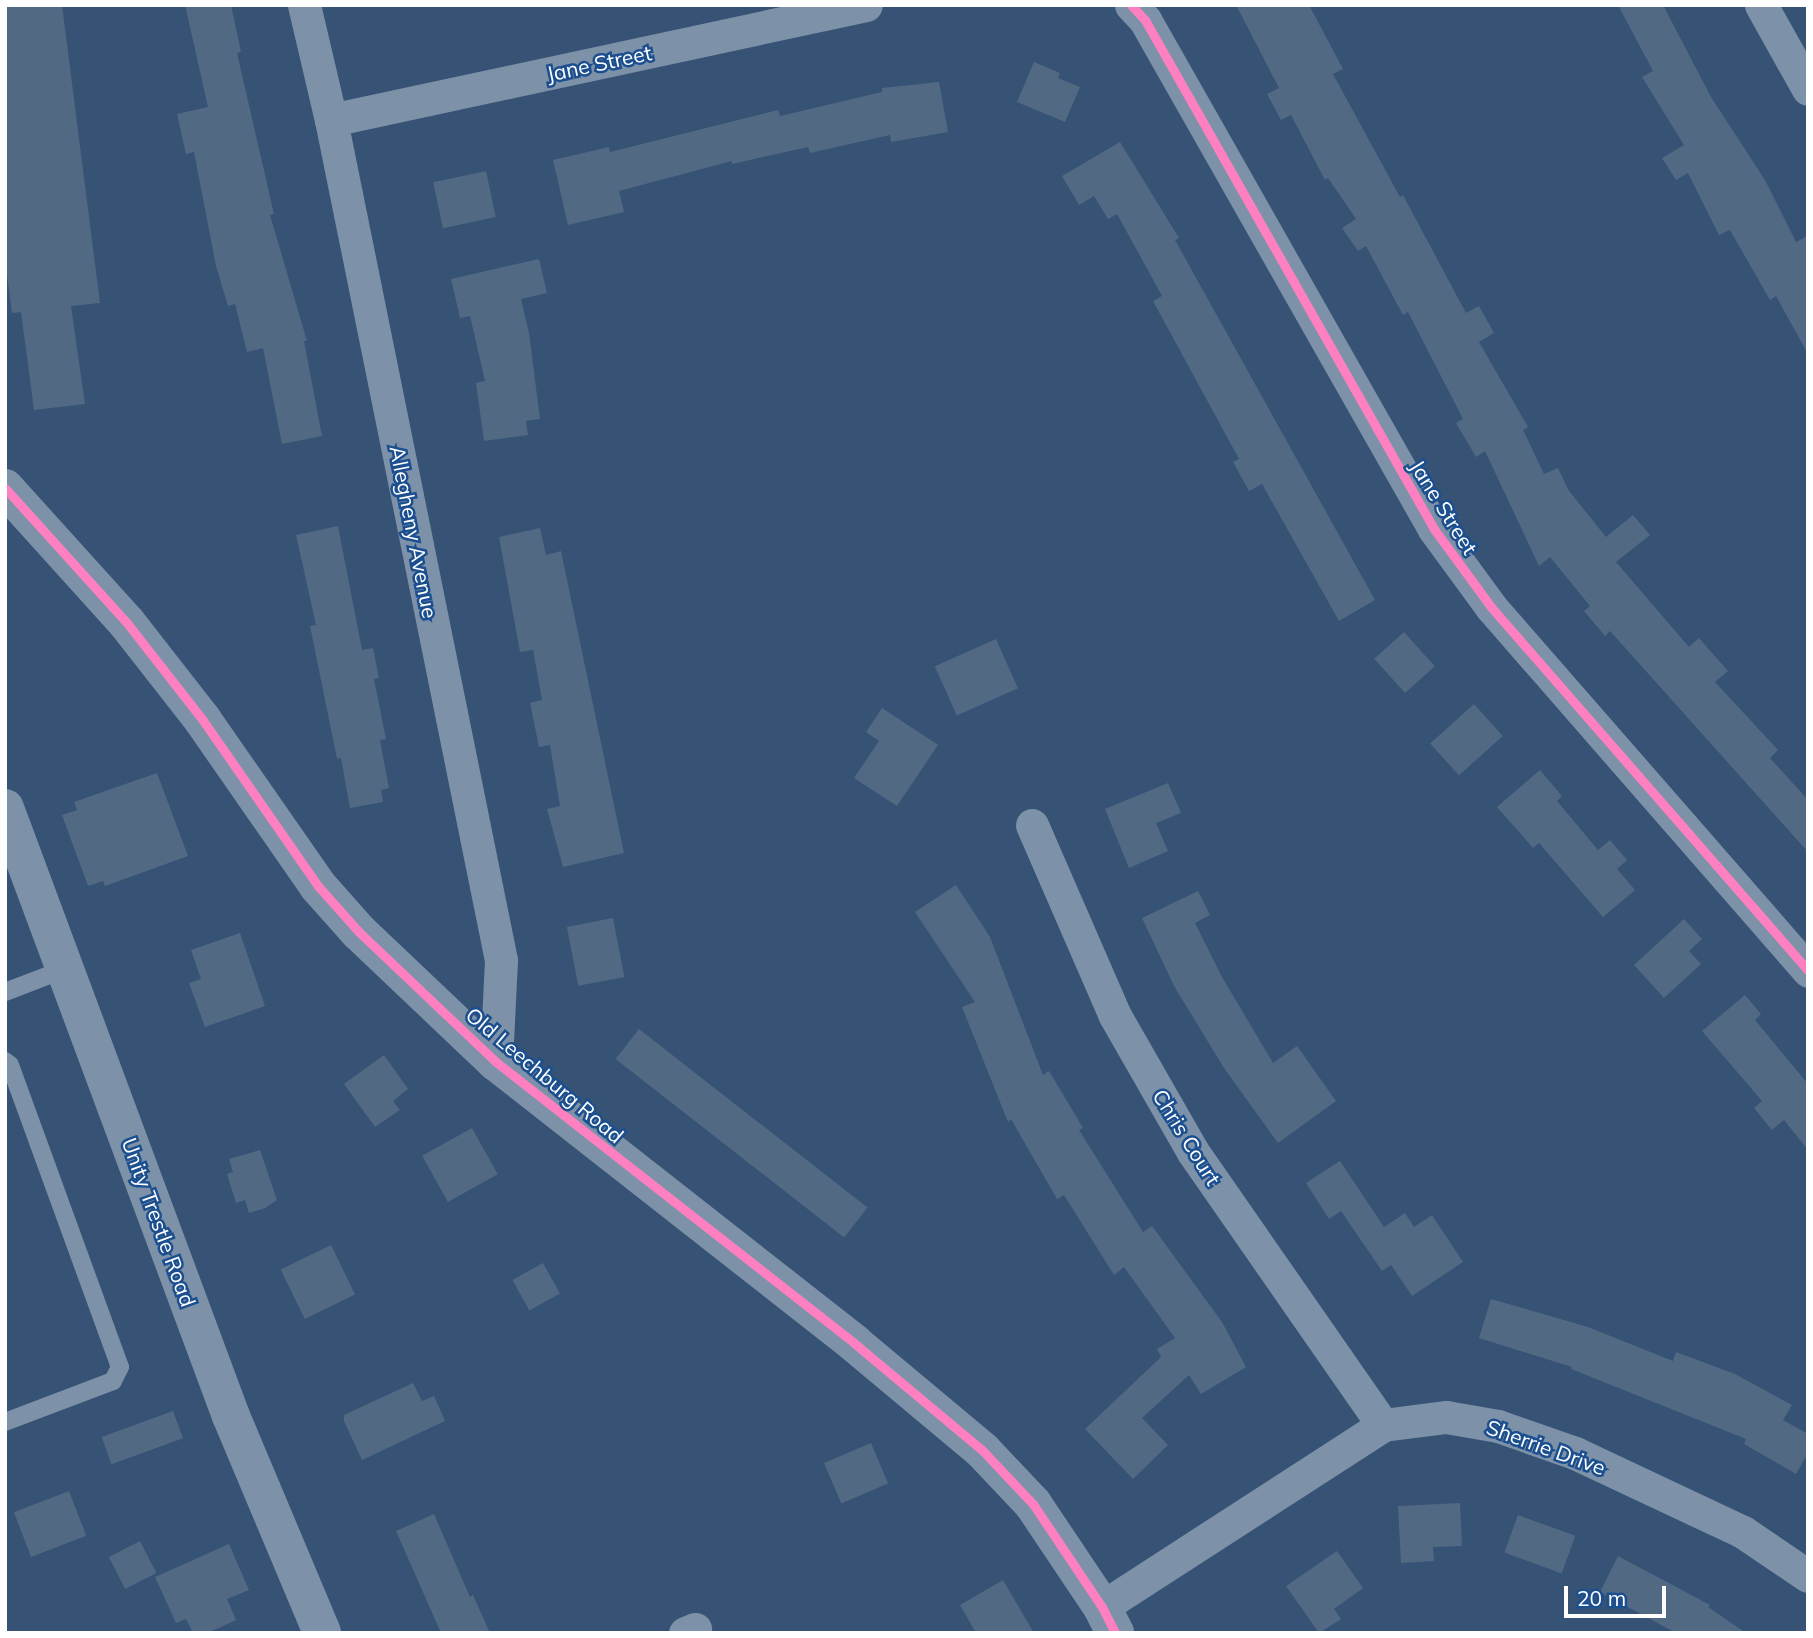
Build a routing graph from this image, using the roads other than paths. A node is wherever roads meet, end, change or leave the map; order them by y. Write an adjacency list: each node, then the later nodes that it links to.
1 (304, 5): 6 (street, Allegheny Avenue)
2 (866, 5): 6 (street, Jane Street)
3 (1130, 5): 11 (street, Jane Street)
4 (1761, 5): 5 (street)
5 (1808, 89)
6 (331, 120): 14 (street, Allegheny Avenue)
7 (5, 488): 14 (street, Old Leechburg Road)
8 (5, 808): 10 (street, Unity Trestle Road)
9 (1032, 825): 16 (street, Chris Court)
10 (65, 969): 12 (lane); 19 (street, Unity Trestle Road)
11 (1808, 971)
12 (5, 992)
13 (5, 1061): 15 (lane)
14 (496, 1062): 18 (street, Old Leechburg Road)
15 (5, 1422)
16 (1383, 1425): 17 (street, Sherrie Drive); 18 (street, Sherrie Drive)
17 (1808, 1576)
18 (1109, 1620)
19 (322, 1633)

